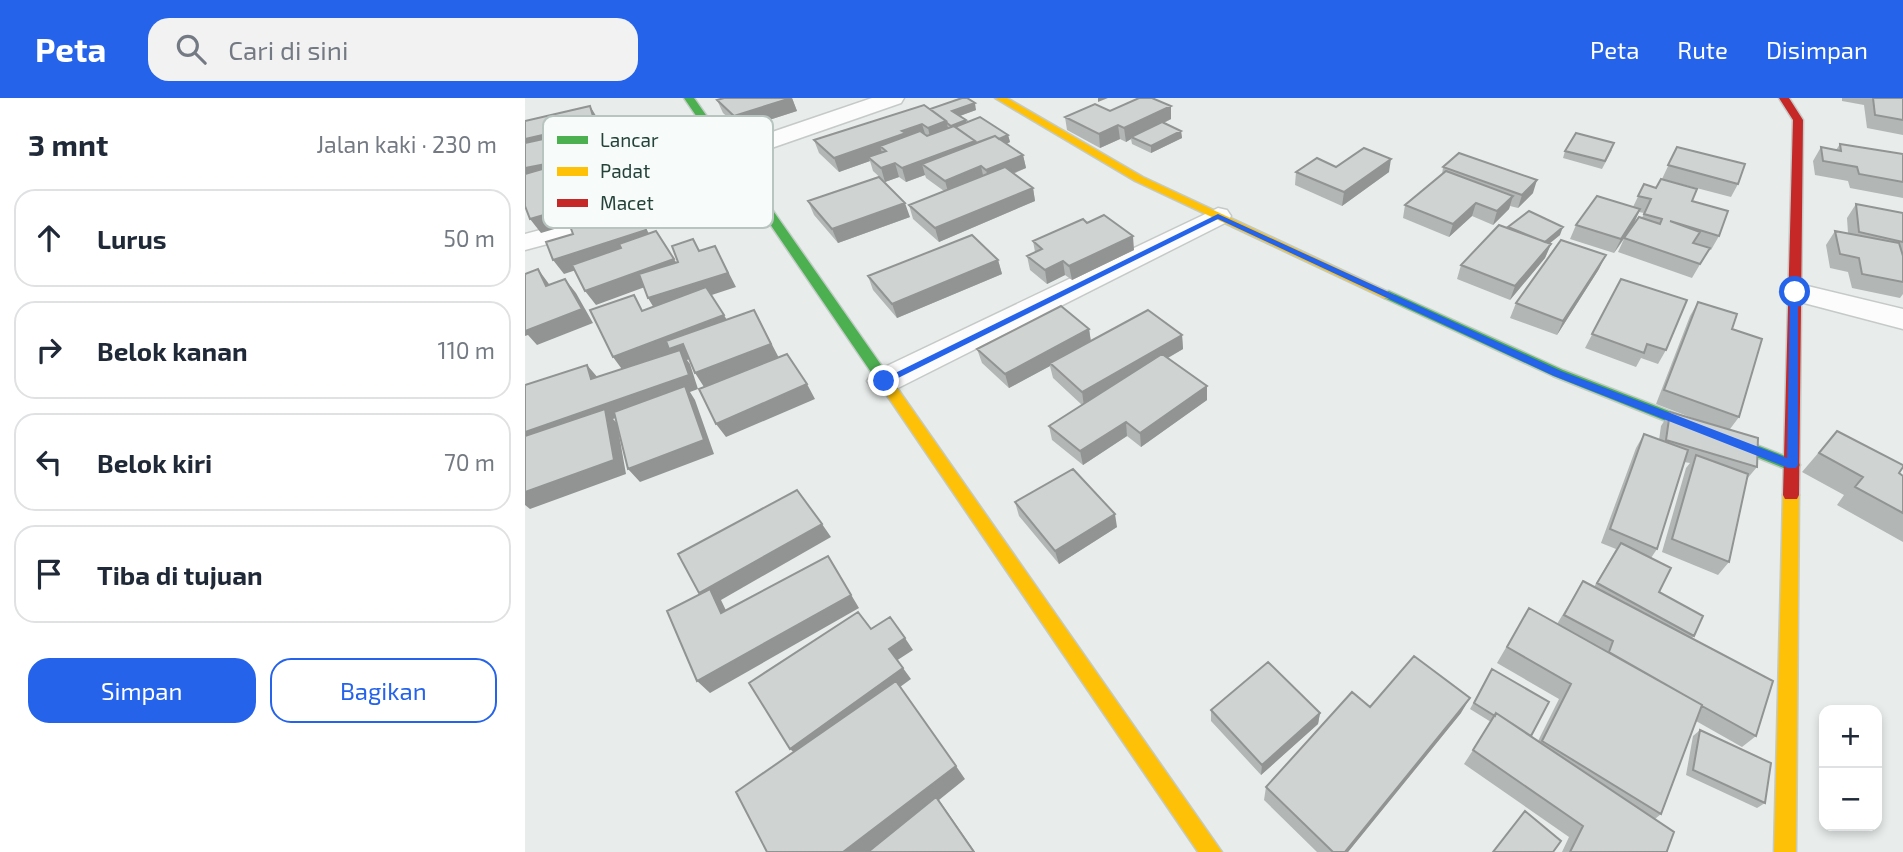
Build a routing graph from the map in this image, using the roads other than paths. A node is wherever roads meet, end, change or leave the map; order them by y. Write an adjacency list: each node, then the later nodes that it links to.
1 (689, 98): 5 (main road)
2 (893, 98): 6 (street)
3 (1000, 98): 7 (main road)
4 (1784, 98): 11 (main road)
5 (701, 116)
6 (773, 140)
7 (1218, 216): 13 (street); 14 (main road)
8 (773, 219): 13 (main road)
9 (578, 228): 10 (street)
10 (525, 242)
11 (1795, 292): 12 (street); 14 (main road)
12 (1903, 319)
13 (884, 381): 15 (main road)
14 (1792, 465): 16 (main road)
15 (1211, 852)
16 (1785, 852)

